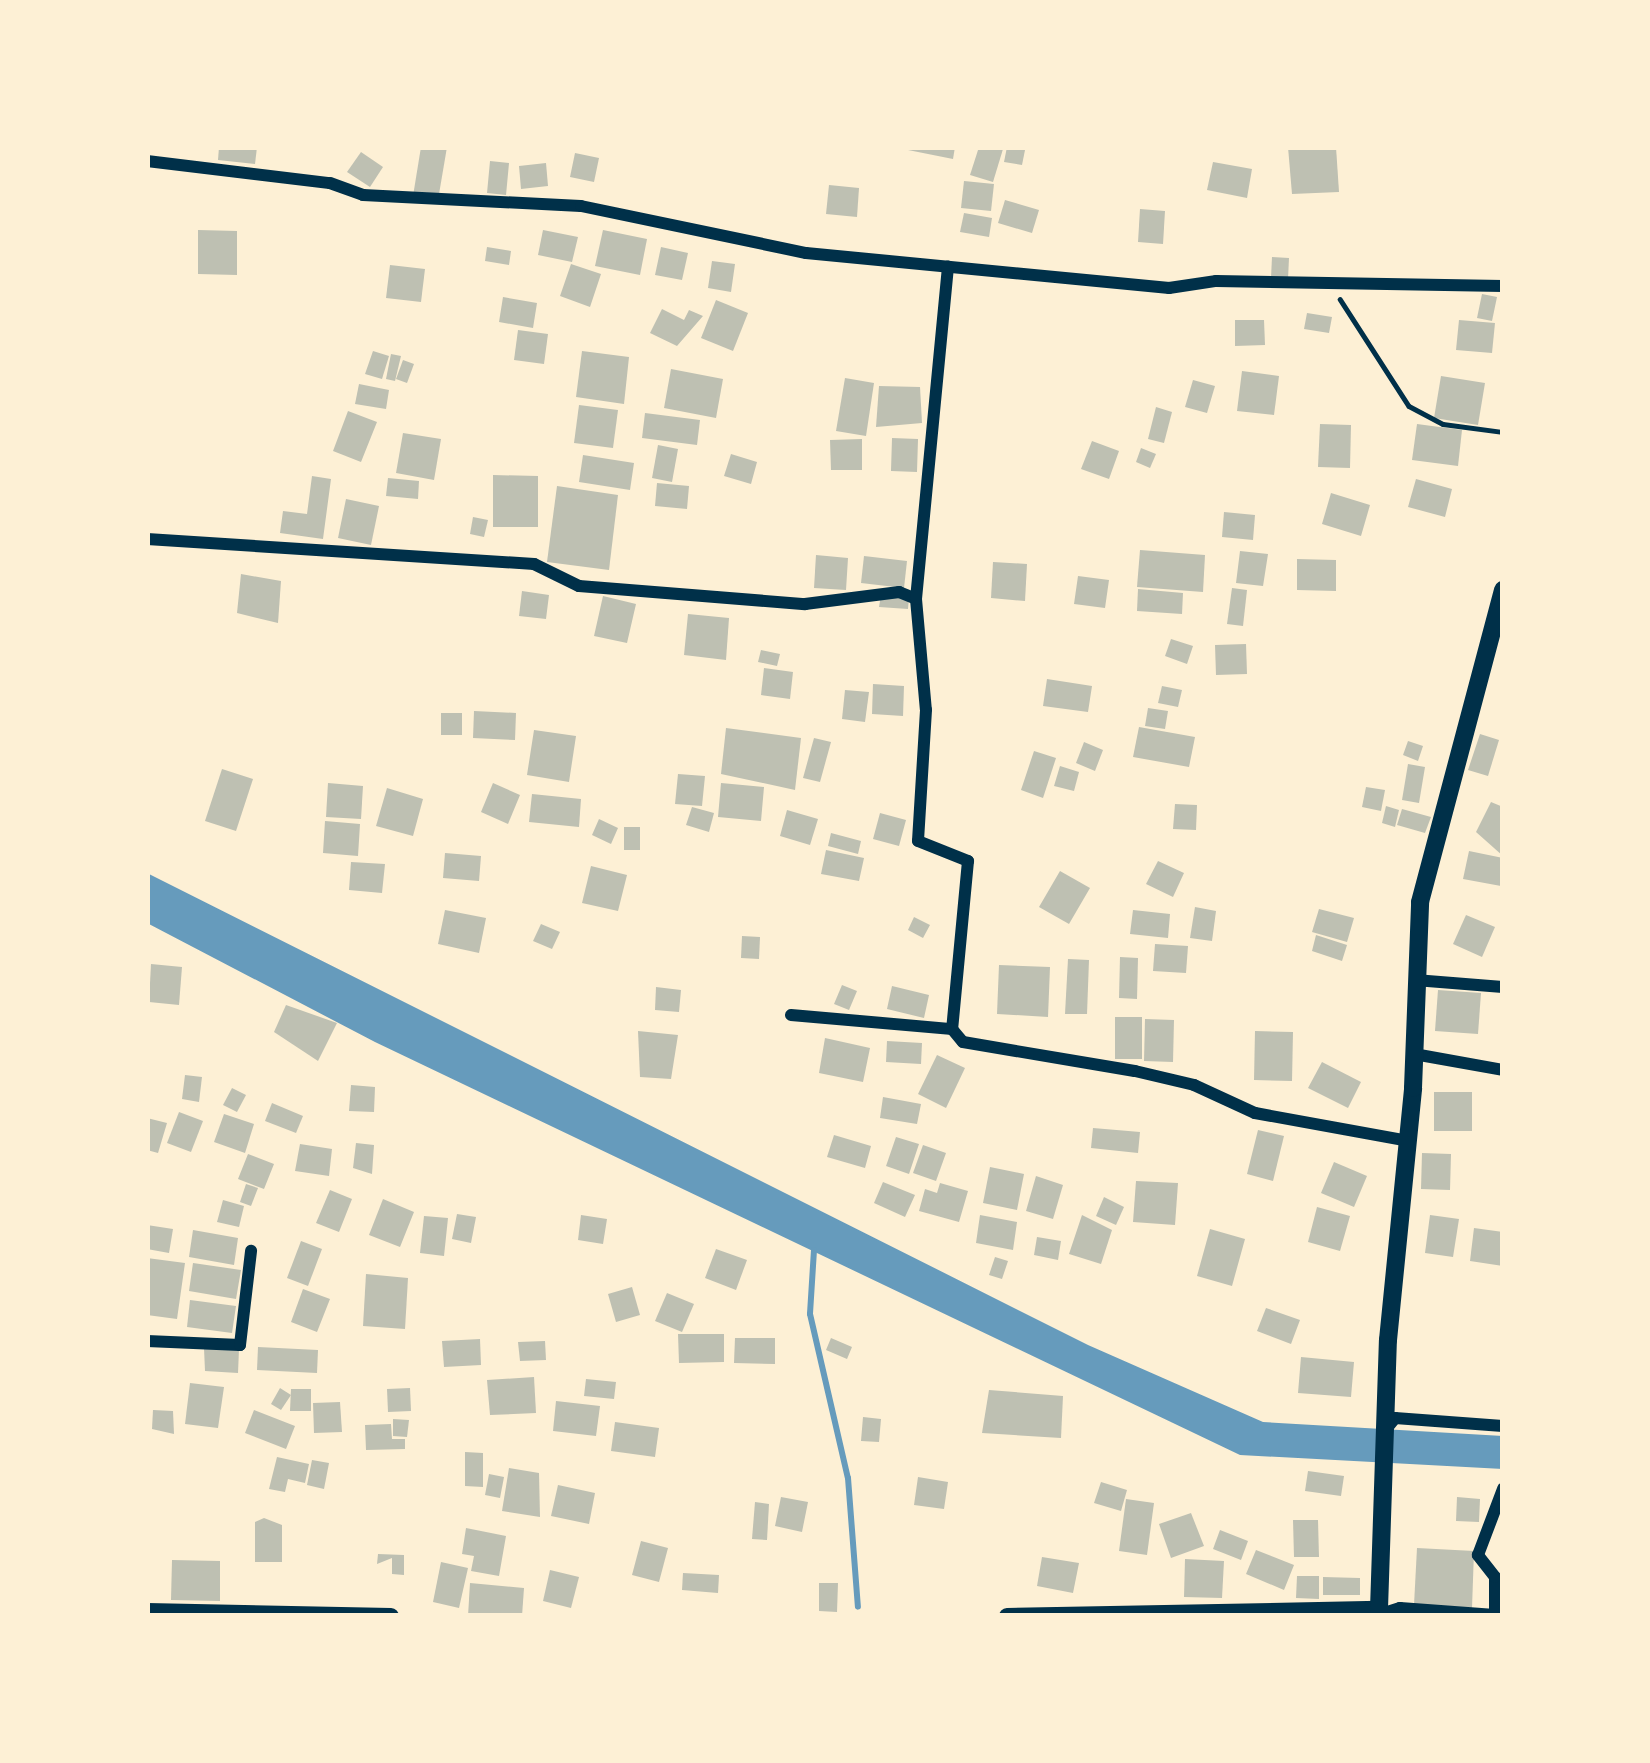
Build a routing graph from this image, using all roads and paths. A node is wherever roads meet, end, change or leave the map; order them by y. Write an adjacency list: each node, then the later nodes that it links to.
1 (147, 161): 2 (street)
2 (948, 267): 4 (street); 8 (street)
3 (1503, 286): 4 (street)
4 (1334, 289): 5 (path)
5 (1503, 433)
6 (147, 539): 8 (street)
7 (1503, 590): 9 (main road)
8 (916, 599): 12 (street)
9 (1411, 980): 10 (street); 13 (main road)
10 (1503, 987)
11 (791, 1015): 12 (street)
12 (952, 1029): 15 (street)
13 (1414, 1054): 14 (street); 15 (main road)
14 (1503, 1070)
15 (1409, 1141): 19 (main road)
16 (251, 1251): 17 (street)
17 (147, 1341)
18 (1503, 1426): 19 (street)
19 (1386, 1429): 22 (main road)
20 (1503, 1489): 22 (street)
21 (147, 1611): 23 (street)
22 (1378, 1612): 24 (street)
23 (391, 1616)
24 (1007, 1616)

